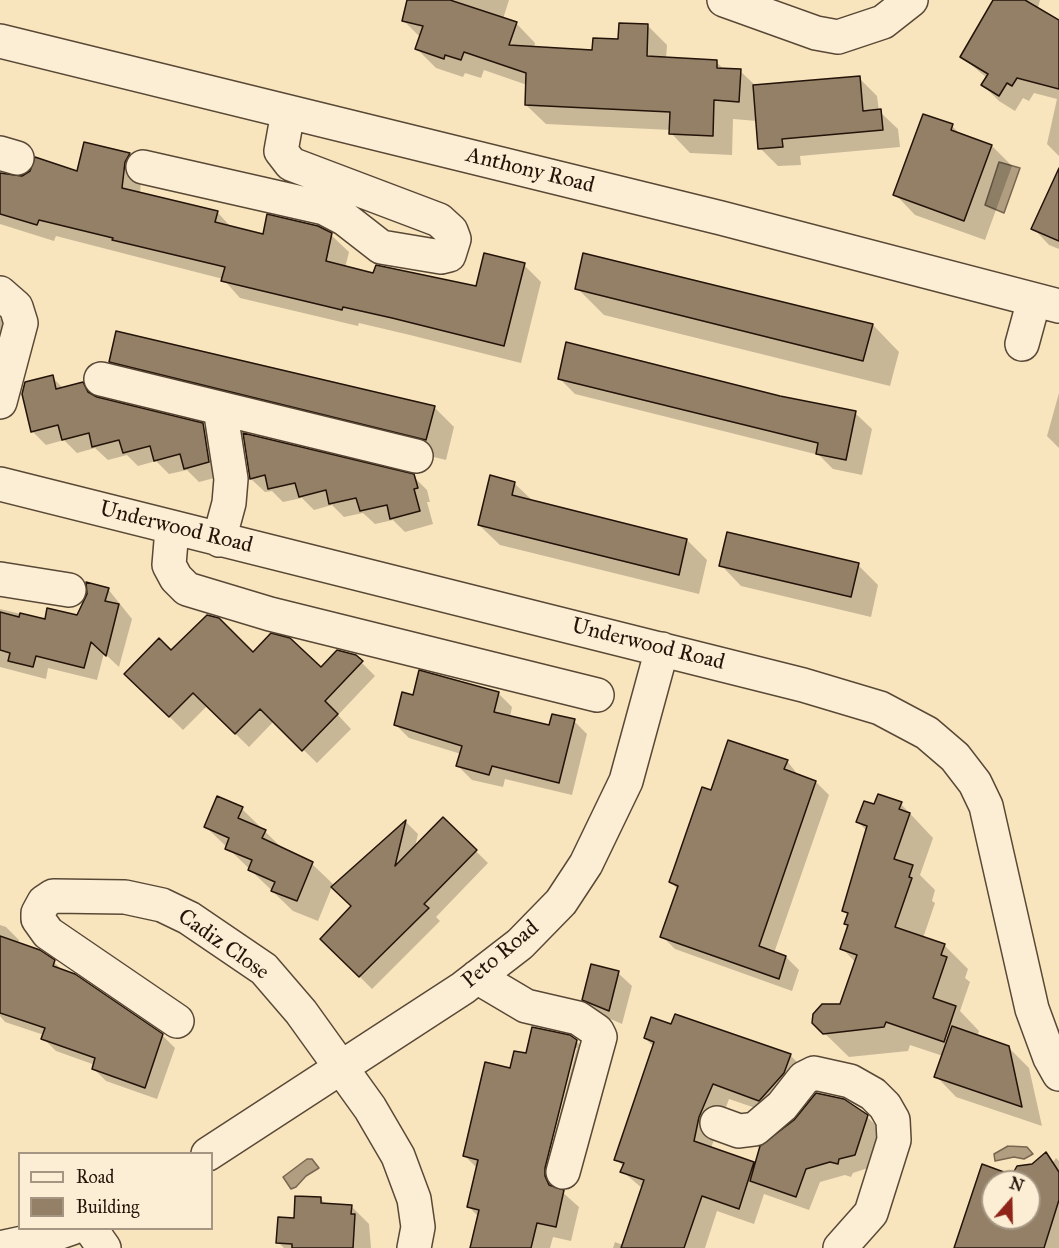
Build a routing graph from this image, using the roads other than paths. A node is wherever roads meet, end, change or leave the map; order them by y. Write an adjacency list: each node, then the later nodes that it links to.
1 (724, 0): 2 (street)
2 (911, 0)
3 (0, 41): 4 (street, Anthony Road)
4 (288, 112): 5 (street); 7 (street, Anthony Road)
5 (143, 167)
6 (0, 293): 10 (street)
7 (1047, 303): 8 (street)
8 (1022, 344)
9 (101, 379): 11 (street)
10 (0, 402)
11 (219, 408): 12 (street); 15 (street)
12 (416, 456)
13 (0, 484): 14 (street, Underwood Road)
14 (172, 529): 15 (street, Underwood Road); 19 (street)
15 (219, 540): 18 (street, Underwood Road)
16 (0, 579): 17 (street)
17 (69, 590)
18 (662, 649): 20 (street, Peto Road); 23 (street, Underwood Road)
19 (597, 695)
20 (477, 977): 22 (street, Peto Road); 26 (street)
21 (177, 1021): 22 (street, Cadiz Close)
22 (339, 1068): 25 (street, Peto Road); 31 (street, Cadiz Close)
23 (1059, 1074)
24 (717, 1123): 32 (street)
25 (211, 1152)
26 (563, 1172)
27 (66, 1230): 29 (street)
28 (91, 1230): 30 (street)
29 (0, 1248)
30 (104, 1248)
31 (414, 1248)
32 (840, 1248)

